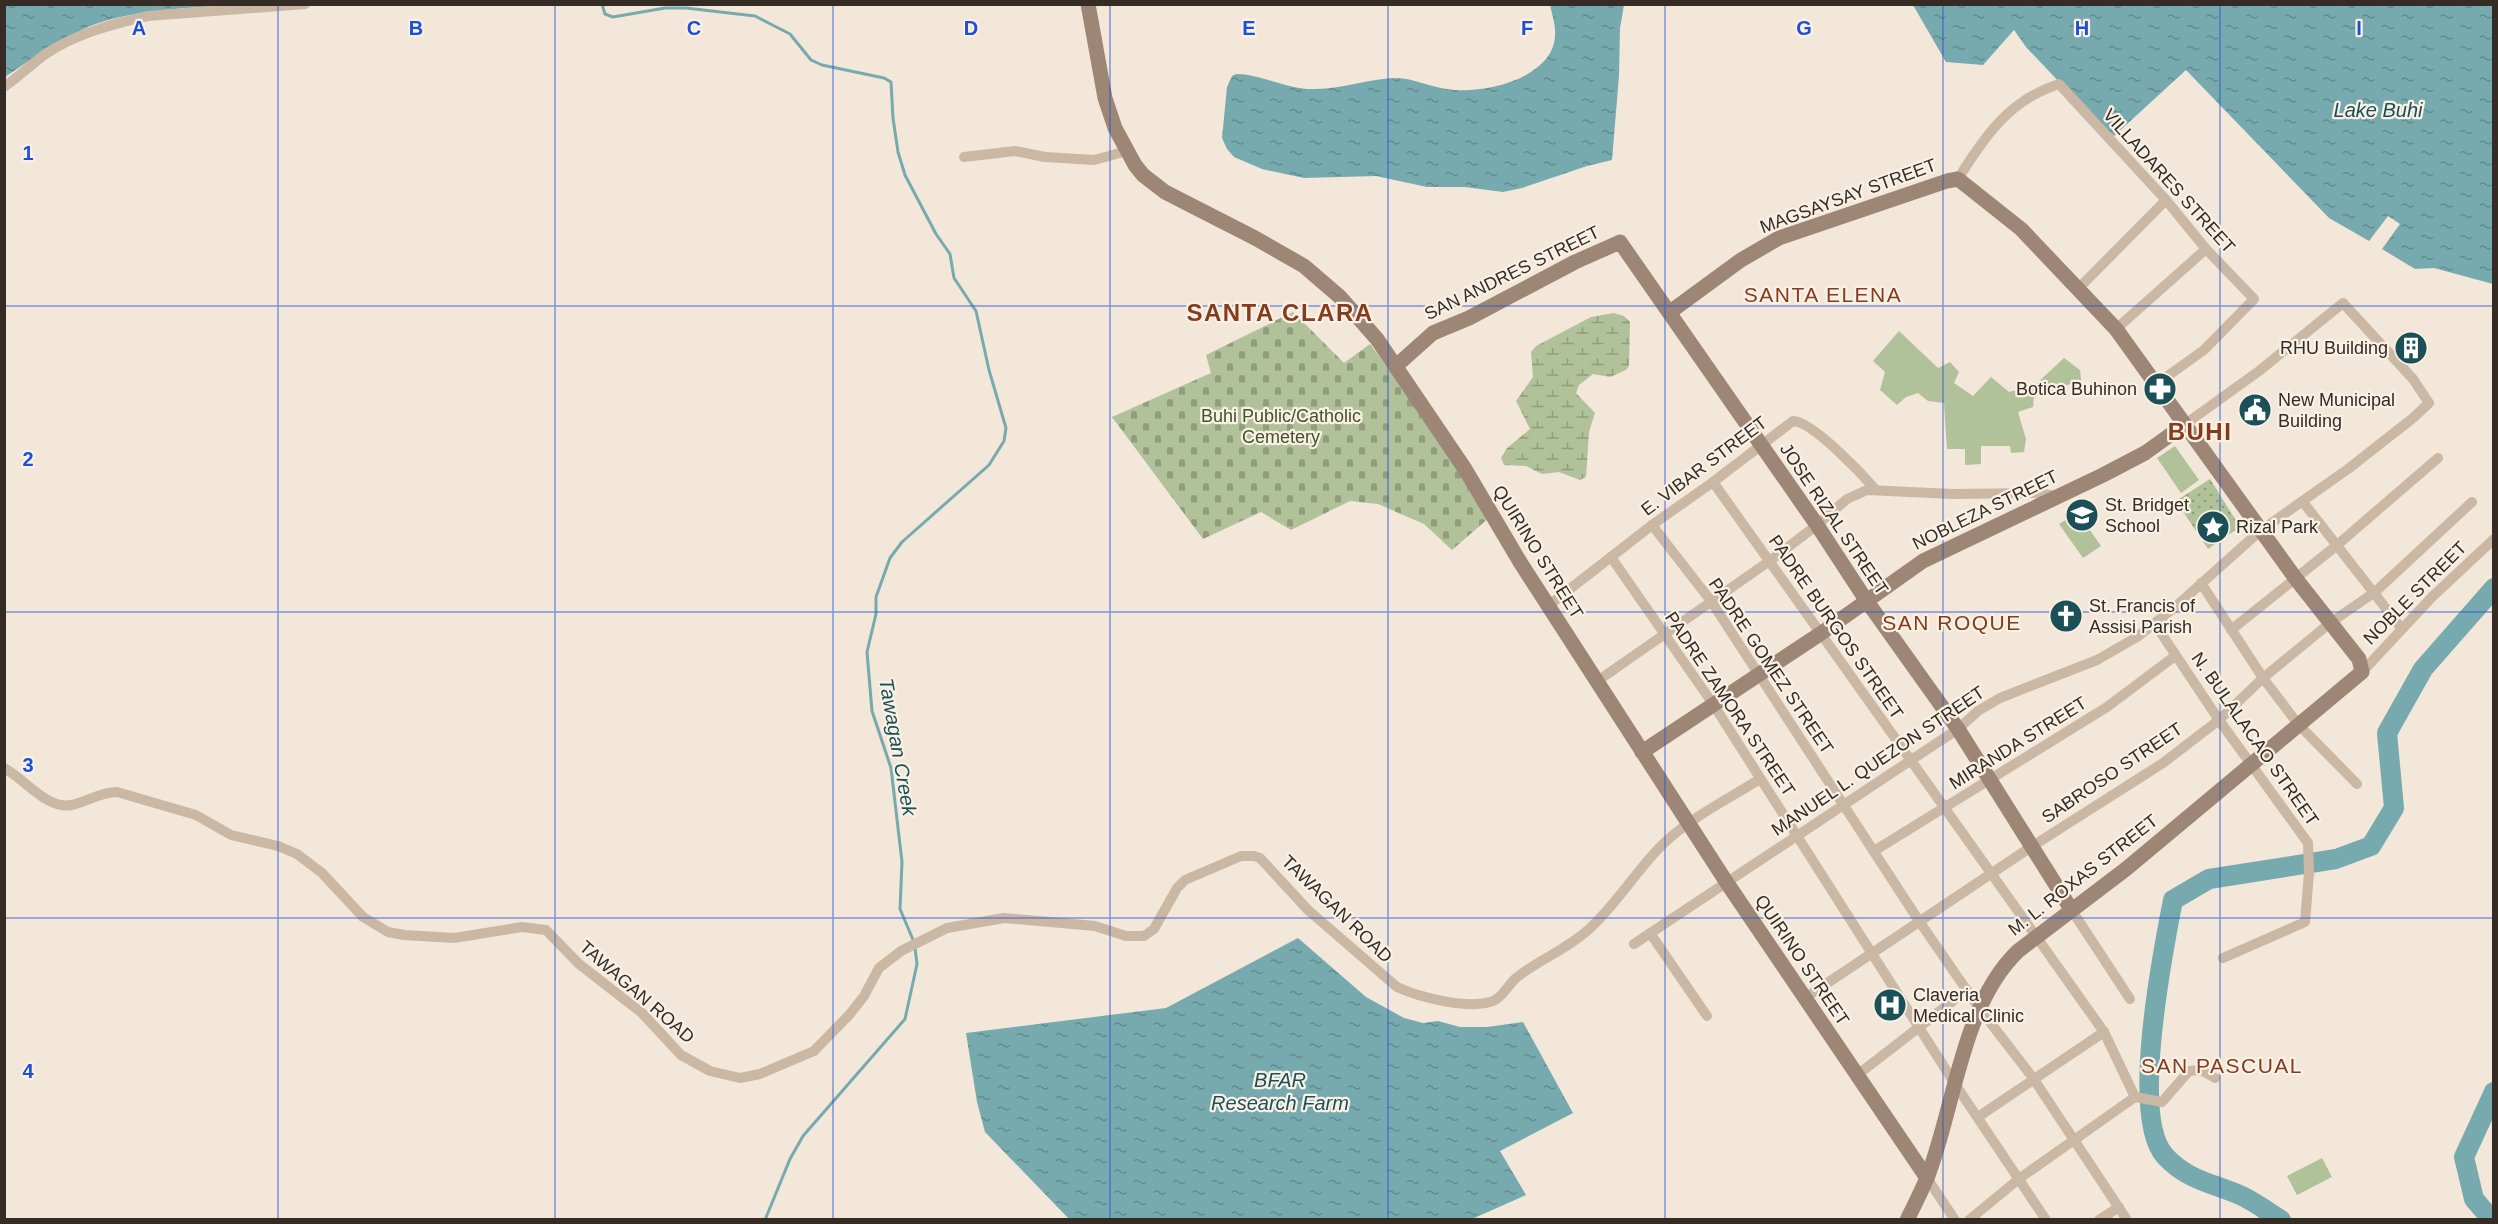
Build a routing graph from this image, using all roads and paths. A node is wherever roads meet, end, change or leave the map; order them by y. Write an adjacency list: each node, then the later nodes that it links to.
1 (305, 4): 3 (street)
2 (1088, 4): 4 (street, QUIRINO STREET)
3 (4, 87)
4 (1127, 151): 5 (street); 13 (street, QUIRINO STREET)
5 (964, 157)
6 (1958, 179): 7 (street, VILLADARES STREET); 10 (street, MAGSAYSAY STREET); 11 (street, MAGSAYSAY STREET)
7 (2166, 200): 9 (street, VILLADARES STREET); 10 (street)
8 (1620, 242): 11 (street, JOSE RIZAL STREET); 13 (street, SAN ANDRES STREET)
9 (2206, 249): 12 (street); 14 (street, VILLADARES STREET)
10 (2079, 288): 12 (street, MAGSAYSAY STREET)
11 (1670, 312): 17 (street, JOSE RIZAL STREET)
12 (2116, 329): 14 (street, MAGSAYSAY STREET)
13 (1396, 366): 36 (street, QUIRINO STREET)
14 (2155, 385): 16 (street, MAGSAYSAY STREET)
15 (2429, 403): 16 (street, NOBLEZA STREET); 22 (street, MANUEL L. QUEZON STREET)
16 (2184, 425): 21 (street, NOBLEZA STREET); 26 (street, MAGSAYSAY STREET)
17 (1760, 446): 19 (street, E. VIBAR STREET); 20 (street, E. VIBAR STREET); 25 (street, JOSE RIZAL STREET)
18 (2438, 458): 28 (street)
19 (1713, 482): 24 (street, E. VIBAR STREET); 30 (street, PADRE BURGOS STREET)
20 (1876, 489): 21 (street); 25 (street)
21 (2056, 496): 34 (street, NOBLEZA STREET)
22 (2303, 502): 26 (street, MANUEL L. QUEZON STREET); 28 (street)
23 (2472, 502): 33 (street, SABROSO STREET)
24 (1652, 525): 29 (street, E. VIBAR STREET); 35 (street, PADRE GOMEZ STREET)
25 (1817, 525): 30 (street); 34 (street, JOSE RIZAL STREET)
26 (2260, 531): 31 (street, MAGSAYSAY STREET); 32 (street, MANUEL L. QUEZON STREET)
27 (2493, 539): 39 (street, NOBLE STREET)
28 (2336, 546): 31 (street); 33 (street)
29 (1611, 556): 36 (street, E. VIBAR STREET); 42 (street, PADRE ZAMORA STREET)
30 (1771, 560): 35 (street); 41 (street, PADRE BURGOS STREET)
31 (2296, 579): 37 (street, MAGSAYSAY STREET); 40 (street)
32 (2201, 583): 38 (street, MANUEL L. QUEZON STREET); 40 (street)
33 (2375, 592): 37 (street, SABROSO STREET); 39 (street)
34 (1866, 600): 41 (street, NOBLEZA STREET); 51 (street, JOSE RIZAL STREET)
35 (1711, 602): 42 (street); 45 (street, PADRE GOMEZ STREET)
36 (1548, 606): 47 (street, QUIRINO STREET)
37 (2330, 623): 44 (street, MAGSAYSAY STREET); 46 (street, SABROSO STREET)
38 (2155, 624): 43 (street, N. BULALACAO STREET); 51 (street, MANUEL L. QUEZON STREET)
39 (2402, 629): 44 (street, NOBLE STREET)
40 (2231, 630): 46 (street)
41 (1820, 633): 45 (street, NOBLEZA STREET); 53 (street, PADRE BURGOS STREET)
42 (1664, 634): 47 (street); 48 (street, PADRE ZAMORA STREET)
43 (2175, 656): 49 (street, N. BULALACAO STREET); 57 (street, MIRANDA STREET)
44 (2362, 672): 50 (street, M. L. ROXAS STREET)
45 (1759, 674): 48 (street, NOBLEZA STREET); 59 (street, PADRE GOMEZ STREET)
46 (2263, 678): 49 (street, SABROSO STREET); 50 (street)
47 (1596, 681): 52 (street, QUIRINO STREET)
48 (1713, 704): 52 (street, NOBLEZA STREET); 56 (street, PADRE ZAMORA STREET)
49 (2218, 720): 54 (street, N. BULALACAO STREET); 63 (street, SABROSO STREET)
50 (2298, 724): 54 (street, M. L. ROXAS STREET); 58 (street)
51 (1958, 729): 53 (street, MANUEL L. QUEZON STREET); 57 (street, JOSE RIZAL STREET)
52 (1642, 752): 61 (street, QUIRINO STREET)
53 (1910, 759): 59 (street, MANUEL L. QUEZON STREET); 60 (street, PADRE BURGOS STREET)
54 (2251, 764): 67 (street, M. L. ROXAS STREET); 73 (street, N. BULALACAO STREET)
55 (4, 768): 61 (street, TAWAGAN ROAD)
56 (1760, 778): 61 (street, TAWAGAN ROAD); 62 (street, PADRE ZAMORA STREET)
57 (1990, 780): 60 (street, MIRANDA STREET); 63 (street, JOSE RIZAL STREET)
58 (2357, 784)
59 (1842, 805): 62 (street, MANUEL L. QUEZON STREET); 64 (street, PADRE GOMEZ STREET)
60 (1946, 807): 64 (street, MIRANDA STREET); 65 (street, PADRE BURGOS STREET)
61 (1689, 824): 66 (street, QUIRINO STREET)
62 (1798, 836): 66 (street, MANUEL L. QUEZON STREET); 72 (street, PADRE ZAMORA STREET)
63 (2031, 847): 65 (street, SABROSO STREET); 67 (street, JOSE RIZAL STREET)
64 (1874, 851): 68 (street, PADRE GOMEZ STREET)
65 (1991, 873): 68 (street, SABROSO STREET); 70 (street, PADRE BURGOS STREET)
66 (1727, 883): 69 (street, MANUEL L. QUEZON STREET); 75 (street, QUIRINO STREET)
67 (2071, 909): 70 (street, M. L. ROXAS STREET); 76 (street)
68 (1919, 921): 72 (street, SABROSO STREET); 74 (street, PADRE GOMEZ STREET)
69 (1650, 933): 71 (street, MANUEL L. QUEZON STREET); 78 (street)
70 (2036, 937): 77 (street, M. L. ROXAS STREET); 80 (street, PADRE BURGOS STREET)
71 (1634, 944)
72 (1871, 953): 75 (street, SABROSO STREET); 79 (street, PADRE ZAMORA STREET)
73 (2223, 958)
74 (1967, 990): 77 (street, PADRE GOMEZ STREET); 79 (street)
75 (1805, 998): 81 (street, QUIRINO STREET)
76 (2130, 999)
77 (1979, 1008): 82 (street, PADRE GOMEZ STREET); 84 (street, M. L. ROXAS STREET)
78 (1707, 1016)
79 (1920, 1028): 81 (street); 84 (street, PADRE ZAMORA STREET)
80 (2104, 1032): 82 (street); 85 (street, PADRE BURGOS STREET)
81 (1856, 1076): 88 (street, QUIRINO STREET)
82 (2033, 1078): 86 (street); 87 (street, PADRE GOMEZ STREET)
83 (2215, 1078): 85 (street)
84 (1955, 1084): 86 (street, PADRE ZAMORA STREET); 88 (street, M. L. ROXAS STREET)
85 (2138, 1097): 87 (street)
86 (1978, 1117): 89 (street, PADRE ZAMORA STREET)
87 (2073, 1140): 89 (street); 90 (street, PADRE GOMEZ STREET)
88 (1927, 1178): 91 (street, M. L. ROXAS STREET); 92 (street)
89 (2019, 1178): 93 (street); 94 (street, PADRE ZAMORA STREET)
90 (2120, 1207): 95 (street); 96 (street, PADRE GOMEZ STREET)
91 (1907, 1220)
92 (1955, 1220)
93 (1969, 1220)
94 (2046, 1220)
95 (2099, 1220)
96 (2127, 1220)

